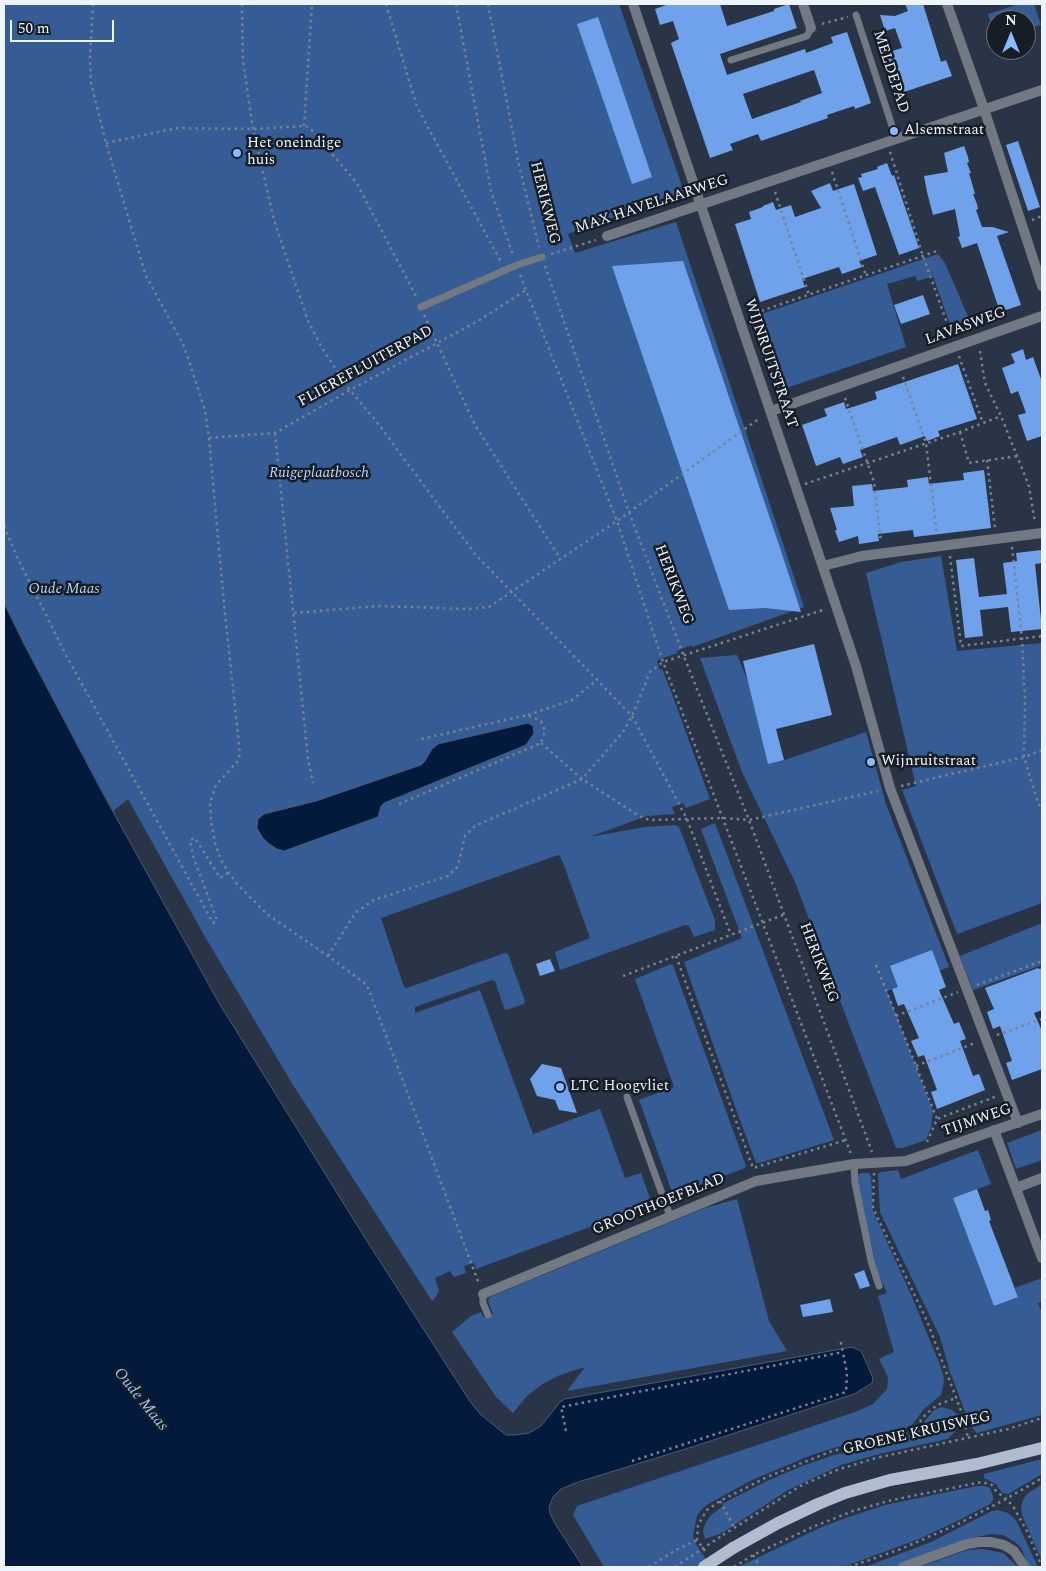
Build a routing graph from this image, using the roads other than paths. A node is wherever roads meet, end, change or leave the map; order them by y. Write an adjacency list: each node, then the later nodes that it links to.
1 (632, 4): 10 (street, WIJNRUITSTRAAT)
2 (803, 4): 5 (street)
3 (947, 4): 8 (street)
4 (856, 15): 9 (lane, MELDEPAD)
5 (811, 28): 6 (lane)
6 (731, 60)
7 (1042, 90): 8 (street, MAX HAVELAARWEG)
8 (984, 109): 9 (street, MAX HAVELAARWEG); 13 (street)
9 (892, 140): 10 (street, MAX HAVELAARWEG)
10 (701, 206): 11 (street, MAX HAVELAARWEG); 16 (street, WIJNRUITSTRAAT)
11 (607, 236)
12 (542, 257): 14 (lane, FLIEREFLUITERPAD)
13 (1042, 286)
14 (421, 307)
15 (1042, 316): 16 (street, LAVASWEG)
16 (771, 411): 18 (street, WIJNRUITSTRAAT)
17 (1039, 534): 18 (street)
18 (823, 566): 21 (street, WIJNRUITSTRAAT)
19 (627, 1097): 27 (lane)
20 (1042, 1114): 21 (street, TIJMWEG)
21 (1018, 1123): 22 (street, TIJMWEG)
22 (994, 1130): 23 (street, TIJMWEG); 26 (street)
23 (874, 1163): 24 (street, GROOTHOEFBLAD)
24 (854, 1164): 27 (street, GROOTHOEFBLAD); 29 (lane)
25 (1042, 1178): 26 (street)
26 (1016, 1188): 28 (street)
27 (670, 1216): 30 (street, GROOTHOEFBLAD)
28 (1042, 1258)
29 (879, 1286)
30 (483, 1294): 31 (lane, GROOTHOEFBLAD)
31 (488, 1315)
32 (1042, 1448): 33 (main road, bridge)
33 (704, 1567)
34 (903, 1567): 35 (street)
35 (1025, 1567)

